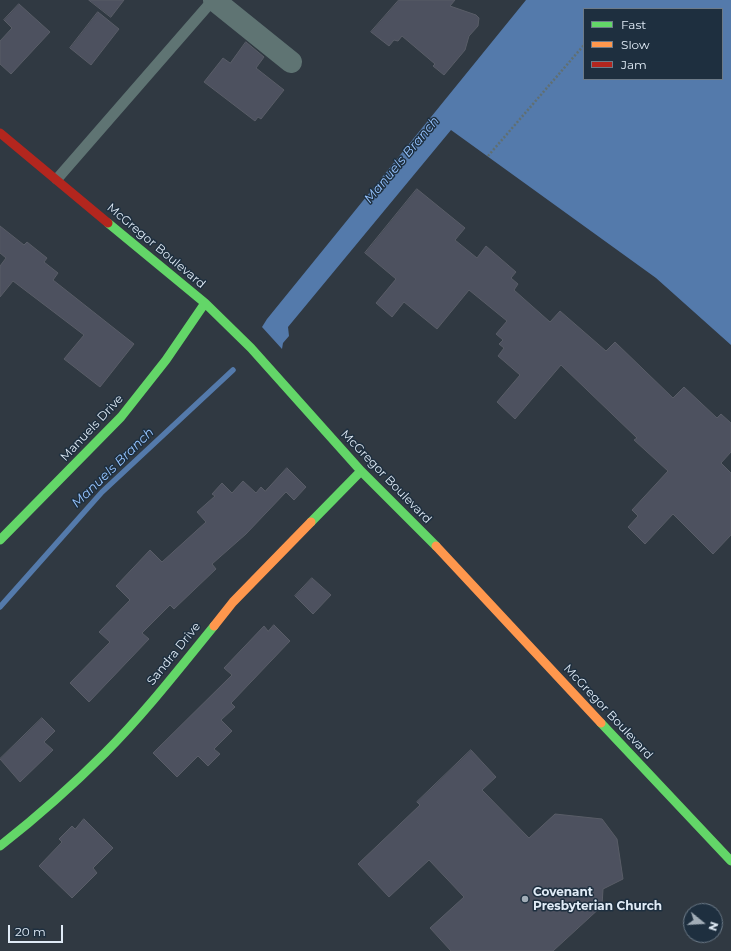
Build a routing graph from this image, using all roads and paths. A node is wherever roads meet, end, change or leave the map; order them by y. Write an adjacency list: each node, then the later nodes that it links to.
1 (214, 0): 3 (street); 6 (lane)
2 (583, 46): 5 (path)
3 (291, 62)
4 (2, 141): 6 (main road, McGregor Boulevard)
5 (488, 156)
6 (57, 179): 7 (main road, McGregor Boulevard)
7 (205, 303): 8 (main road, McGregor Boulevard); 9 (main road, Manuels Drive)
8 (360, 471): 10 (main road, Sandra Drive); 11 (main road, McGregor Boulevard)
9 (0, 540)
10 (0, 846)
11 (731, 861)

